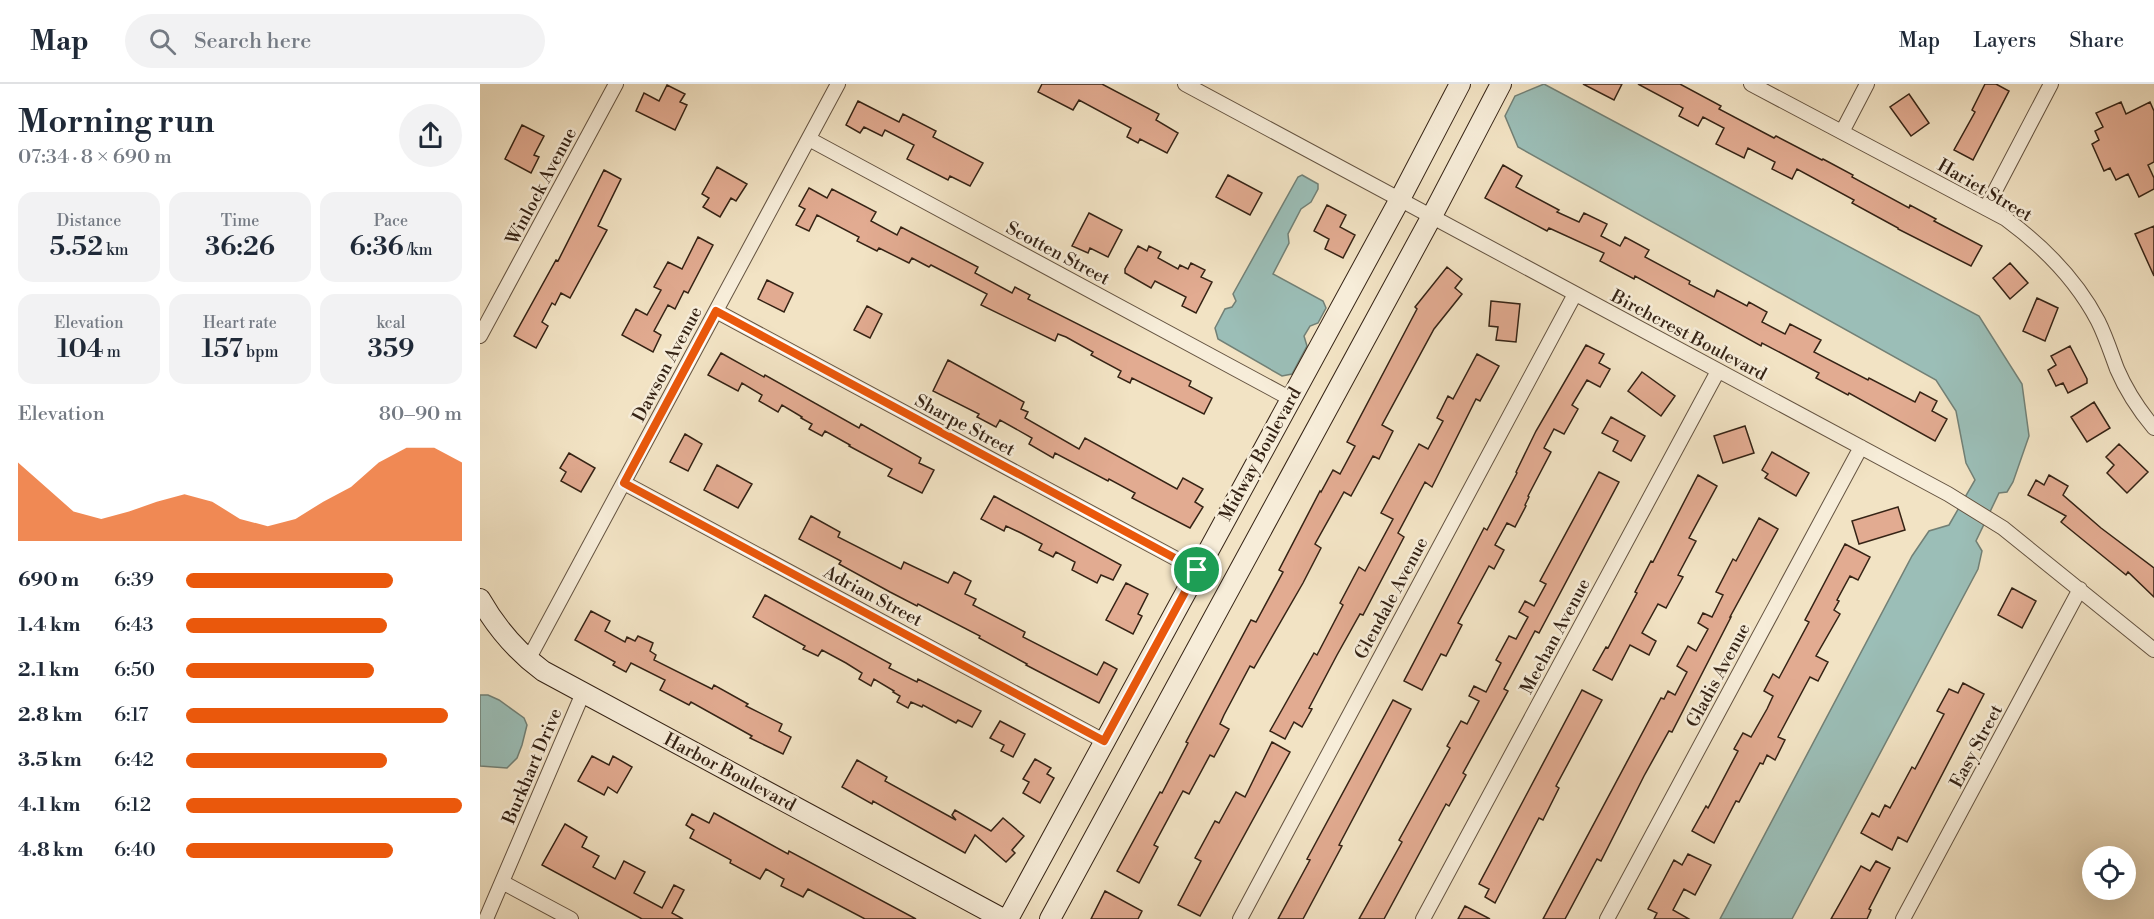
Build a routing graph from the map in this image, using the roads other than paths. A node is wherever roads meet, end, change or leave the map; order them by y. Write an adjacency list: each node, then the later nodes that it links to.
1 (616, 84): 16 (street, Winlock Avenue)
2 (838, 84): 10 (street, Dawson Avenue)
3 (1185, 84): 11 (street, Birchcrest Boulevard)
4 (1460, 84): 11 (street, Midway Boulevard)
5 (1501, 84): 13 (street, Midway Boulevard)
6 (1751, 84): 9 (street, Hariet Street)
7 (1868, 84): 9 (street)
8 (2051, 84): 12 (street)
9 (1842, 132): 12 (street, Hariet Street)
10 (808, 139): 15 (street, Dawson Avenue); 18 (street, Scotten Street)
11 (1400, 199): 13 (street, Birchcrest Boulevard); 18 (street, Midway Boulevard)
12 (1986, 208): 19 (street, Hariet Street)
13 (1432, 216): 14 (street, Birchcrest Boulevard); 34 (street, Midway Boulevard)
14 (1575, 294): 17 (street, Birchcrest Boulevard); 35 (street, Glendale Avenue)
15 (716, 311): 21 (street, Dawson Avenue); 22 (street, Sharpe Street)
16 (480, 336)
17 (1718, 370): 20 (street, Birchcrest Boulevard); 36 (street, Meehan Avenue)
18 (1291, 399): 22 (street, Midway Boulevard)
19 (2154, 428)
20 (1861, 447): 23 (street, Birchcrest Boulevard); 37 (street, Gladis Avenue)
21 (624, 483): 26 (street, Dawson Avenue); 28 (street, Adrian Street)
22 (1197, 570): 28 (street, Midway Boulevard)
23 (2080, 589): 25 (street, Birchcrest Boulevard); 38 (street, Easy Street)
24 (480, 599): 26 (street, Harbor Boulevard)
25 (2154, 650)
26 (528, 660): 27 (street, Harbor Boulevard)
27 (583, 693): 29 (street, Burkhart Drive); 32 (street, Harbor Boulevard)
28 (1104, 741): 33 (street, Midway Boulevard)
29 (502, 882): 30 (street, Burkhart Drive); 31 (street)
30 (486, 919)
31 (571, 919)
32 (1003, 919)
33 (1008, 919)
34 (1050, 919)
35 (1240, 919)
36 (1423, 919)
37 (1607, 919)
38 (1903, 919)

